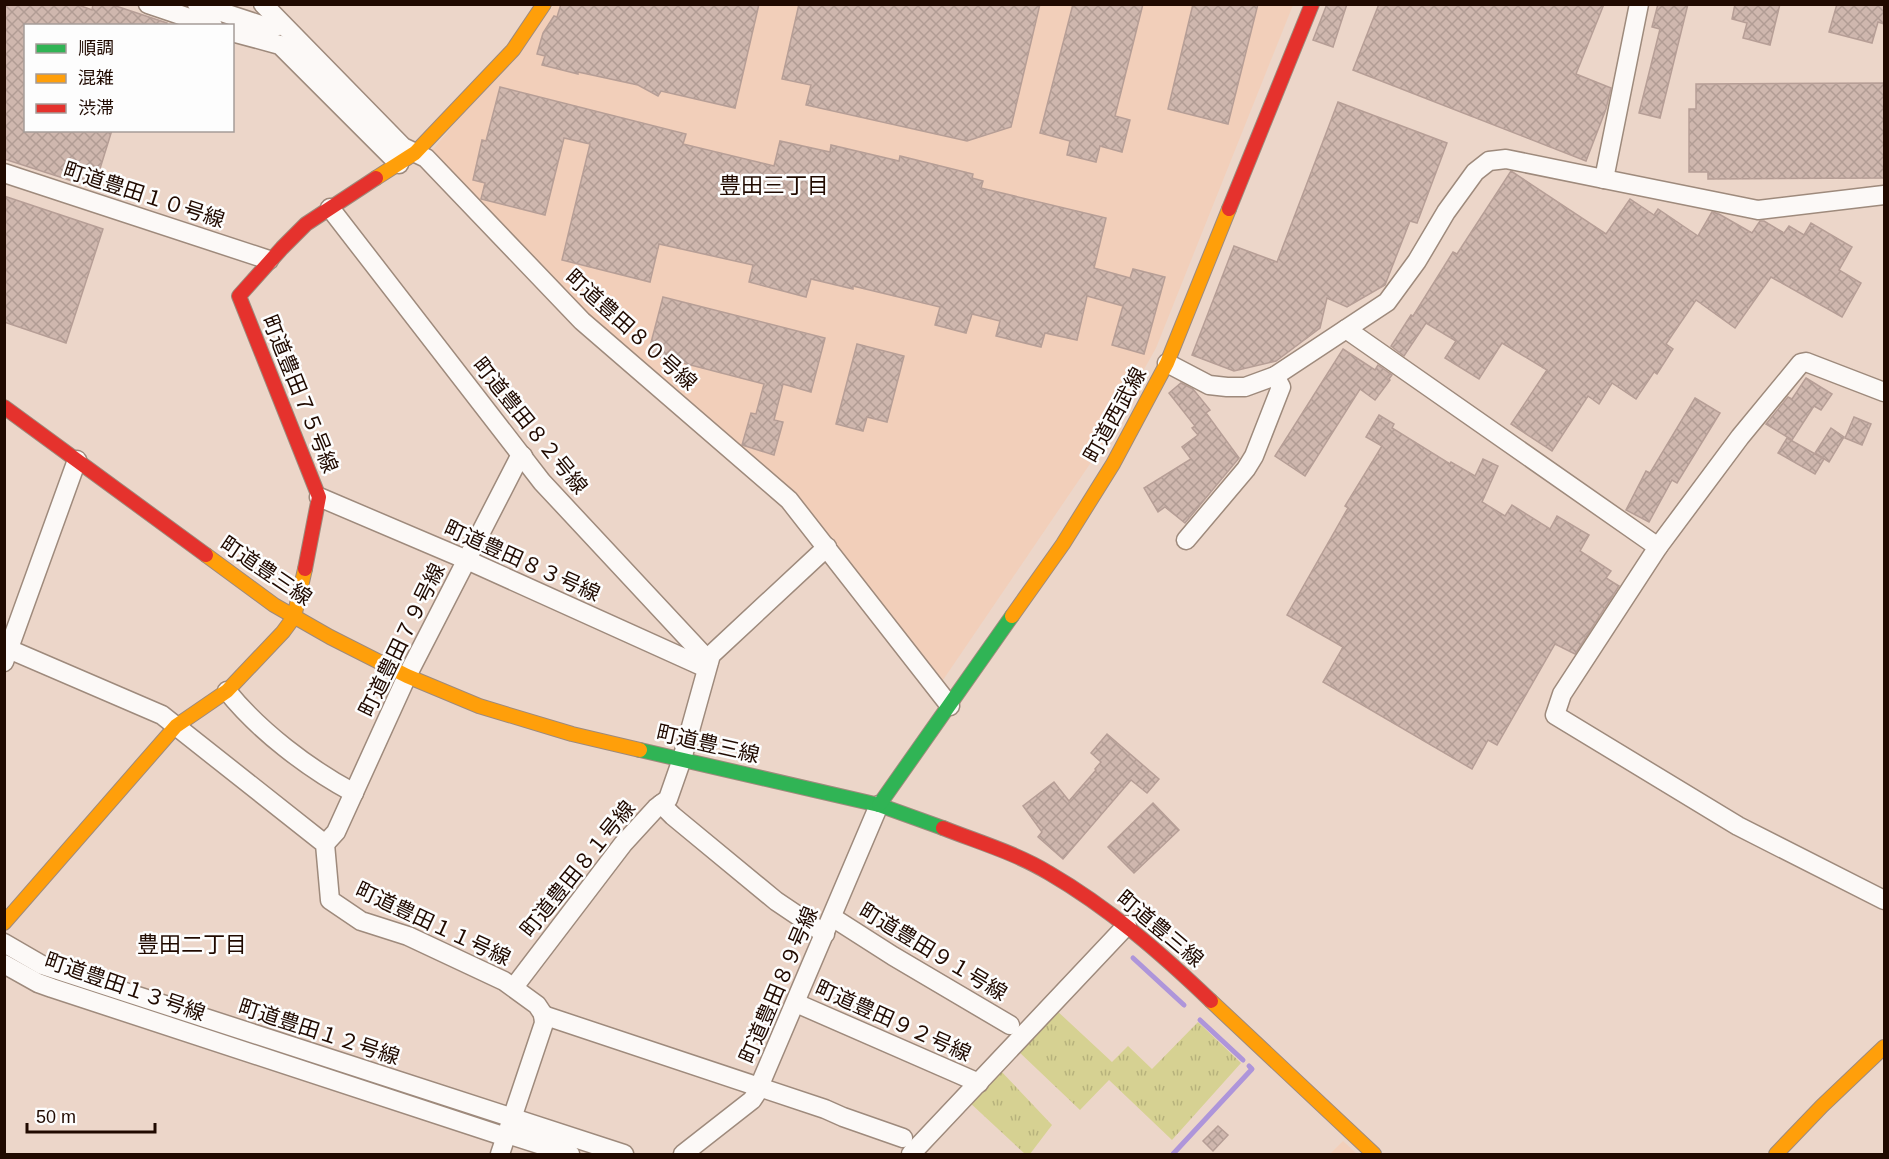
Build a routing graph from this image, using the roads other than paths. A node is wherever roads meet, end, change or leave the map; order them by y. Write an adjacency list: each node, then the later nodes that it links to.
1 (148, 4): 7 (street)
2 (197, 4): 8 (street)
3 (263, 4): 8 (street, 町道豊田８０号線)
4 (544, 4): 10 (street, 町道豊田７５号線)
5 (1312, 4): 18 (street, 町道西武線)
6 (1639, 4): 13 (street)
7 (207, 24)
8 (282, 25): 10 (street, 町道豊田８０号線)
9 (234, 33): 11 (street)
10 (415, 153): 11 (street, 町道豊田７５号線); 26 (street, 町道豊田８０号線)
11 (399, 164): 15 (street, 町道豊田７５号線)
12 (4, 173): 16 (street, 町道豊田１０号線)
13 (1604, 179): 14 (street); 17 (street)
14 (1884, 195)
15 (330, 208): 16 (street, 町道豊田７５号線); 22 (street, 町道豊田８２号線)
16 (269, 260): 24 (street, 町道豊田７５号線)
17 (1346, 329): 19 (street); 27 (street)
18 (1167, 363): 19 (street); 34 (street, 町道西武線)
19 (1275, 376): 25 (street)
20 (1884, 393): 27 (street)
21 (4, 407): 23 (street, 町道豊三線)
22 (523, 456): 28 (street, 町道豊田７９号線); 31 (street, 町道豊田８２号線)
23 (77, 460): 29 (street, 町道豊三線); 30 (street)
24 (319, 497): 28 (street, 町道豊田８３号線); 29 (street, 町道豊田７５号線)
25 (1186, 540)
26 (827, 547): 31 (street, 町道豊田８１号線); 34 (street, 町道豊田８０号線)
27 (1658, 547): 41 (street)
28 (467, 560): 31 (street, 町道豊田８３号線); 32 (street, 町道豊田７９号線)
29 (294, 617): 32 (street, 町道豊三線); 33 (street, 町道豊田７５号線)
30 (6, 652): 35 (street)
31 (708, 665): 36 (street, 町道豊田８１号線)
32 (407, 676): 36 (street, 町道豊三線); 37 (street, 町道豊田７９号線)
33 (227, 691): 35 (street, 町道豊田７５号線); 37 (street)
34 (950, 706): 39 (street, 町道西武線)
35 (176, 726): 40 (street); 42 (street, 町道豊田７５号線)
36 (682, 759): 38 (street, 町道豊田８１号線); 39 (street, 町道豊三線)
37 (354, 793): 40 (street, 町道豊田７９号線)
38 (661, 804): 43 (street, 町道豊田９１号線); 47 (street, 町道豊田８１号線)
39 (879, 805): 43 (street, 町道豊田８９号線); 44 (street, 町道豊三線)
40 (325, 844): 47 (street, 町道豊田１１号線)
41 (1884, 900)
42 (4, 923)
43 (828, 925): 48 (street, 町道豊田８９号線); 50 (street, 町道豊田９１号線)
44 (1126, 925): 52 (street); 60 (street, 町道豊三線)
45 (4, 943): 54 (street, 町道豊田１２号線)
46 (4, 964): 54 (street, 町道豊田１３号線)
47 (514, 987): 49 (street, 町道豊田１１号線)
48 (796, 1003): 52 (street, 町道豊田９２号線); 53 (street, 町道豊田８９号線)
49 (543, 1015): 53 (street); 54 (street)
50 (1010, 1025)
51 (1884, 1047): 61 (street)
52 (976, 1082): 55 (street)
53 (760, 1087): 55 (street); 59 (street, 町道豊田８９号線)
54 (509, 1130): 56 (street); 57 (street, 町道豊田１３号線); 58 (street, 町道豊田１２号線)
55 (907, 1146)
56 (500, 1155)
57 (570, 1155)
58 (624, 1155)
59 (683, 1155)
60 (1374, 1155)
61 (1776, 1155)

